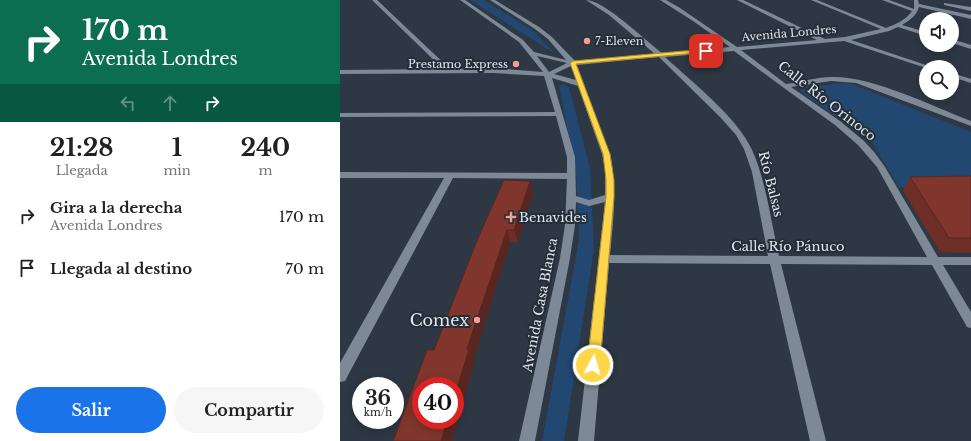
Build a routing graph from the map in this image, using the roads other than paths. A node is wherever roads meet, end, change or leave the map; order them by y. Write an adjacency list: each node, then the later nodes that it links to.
1 (374, 0): 26 (street)
2 (462, 0): 22 (street, Avenida Casa Blanca)
3 (492, 0): 24 (street)
4 (588, 0): 23 (street, Río Balsas)
5 (662, 0): 21 (street, Calle Río Orinoco)
6 (739, 0): 18 (street)
7 (813, 0): 15 (street)
8 (884, 0): 12 (street)
9 (917, 2): 12 (street); 13 (street)
10 (938, 2): 11 (street)
11 (971, 9)
12 (916, 11): 14 (street, Avenida Londres)
13 (971, 17)
14 (898, 25): 15 (street, Avenida Londres); 16 (street)
15 (887, 30): 17 (street, Avenida Londres)
16 (919, 32)
17 (845, 39): 18 (street, Avenida Londres); 25 (street)
18 (824, 41): 21 (street, Avenida Londres)
19 (959, 43): 20 (street)
20 (971, 47)
21 (736, 48): 23 (street, Avenida Londres); 32 (street, Calle Río Orinoco)
22 (532, 53): 24 (street); 28 (street, Avenida Casa Blanca)
23 (660, 55): 24 (street, Avenida Londres); 42 (street, Río Balsas)
24 (573, 63): 28 (street); 31 (street)
25 (919, 64)
26 (448, 70): 27 (street); 28 (street)
27 (341, 71)
28 (548, 75): 31 (street); 33 (street, Avenida Casa Blanca)
29 (959, 77): 30 (street)
30 (971, 81)
31 (582, 86): 39 (street)
32 (786, 86): 35 (street); 43 (street, Calle Río Orinoco)
33 (559, 114): 34 (street); 38 (street, Avenida Casa Blanca)
34 (340, 116)
35 (971, 124)
36 (450, 175): 37 (street); 38 (street); 46 (street)
37 (340, 176)
38 (572, 176): 40 (street, Avenida Casa Blanca)
39 (610, 197): 40 (street); 41 (street)
40 (571, 198): 47 (street, Avenida Casa Blanca)
41 (604, 259): 42 (street, Calle Río Pánuco); 48 (street)
42 (774, 260): 43 (street, Calle Río Pánuco); 49 (street, Río Balsas)
43 (934, 260): 44 (street, Calle Río Pánuco); 45 (street, Calle Río Orinoco)
44 (971, 261)
45 (971, 323)
46 (340, 376)
47 (527, 441)
48 (586, 441)
49 (818, 441)

